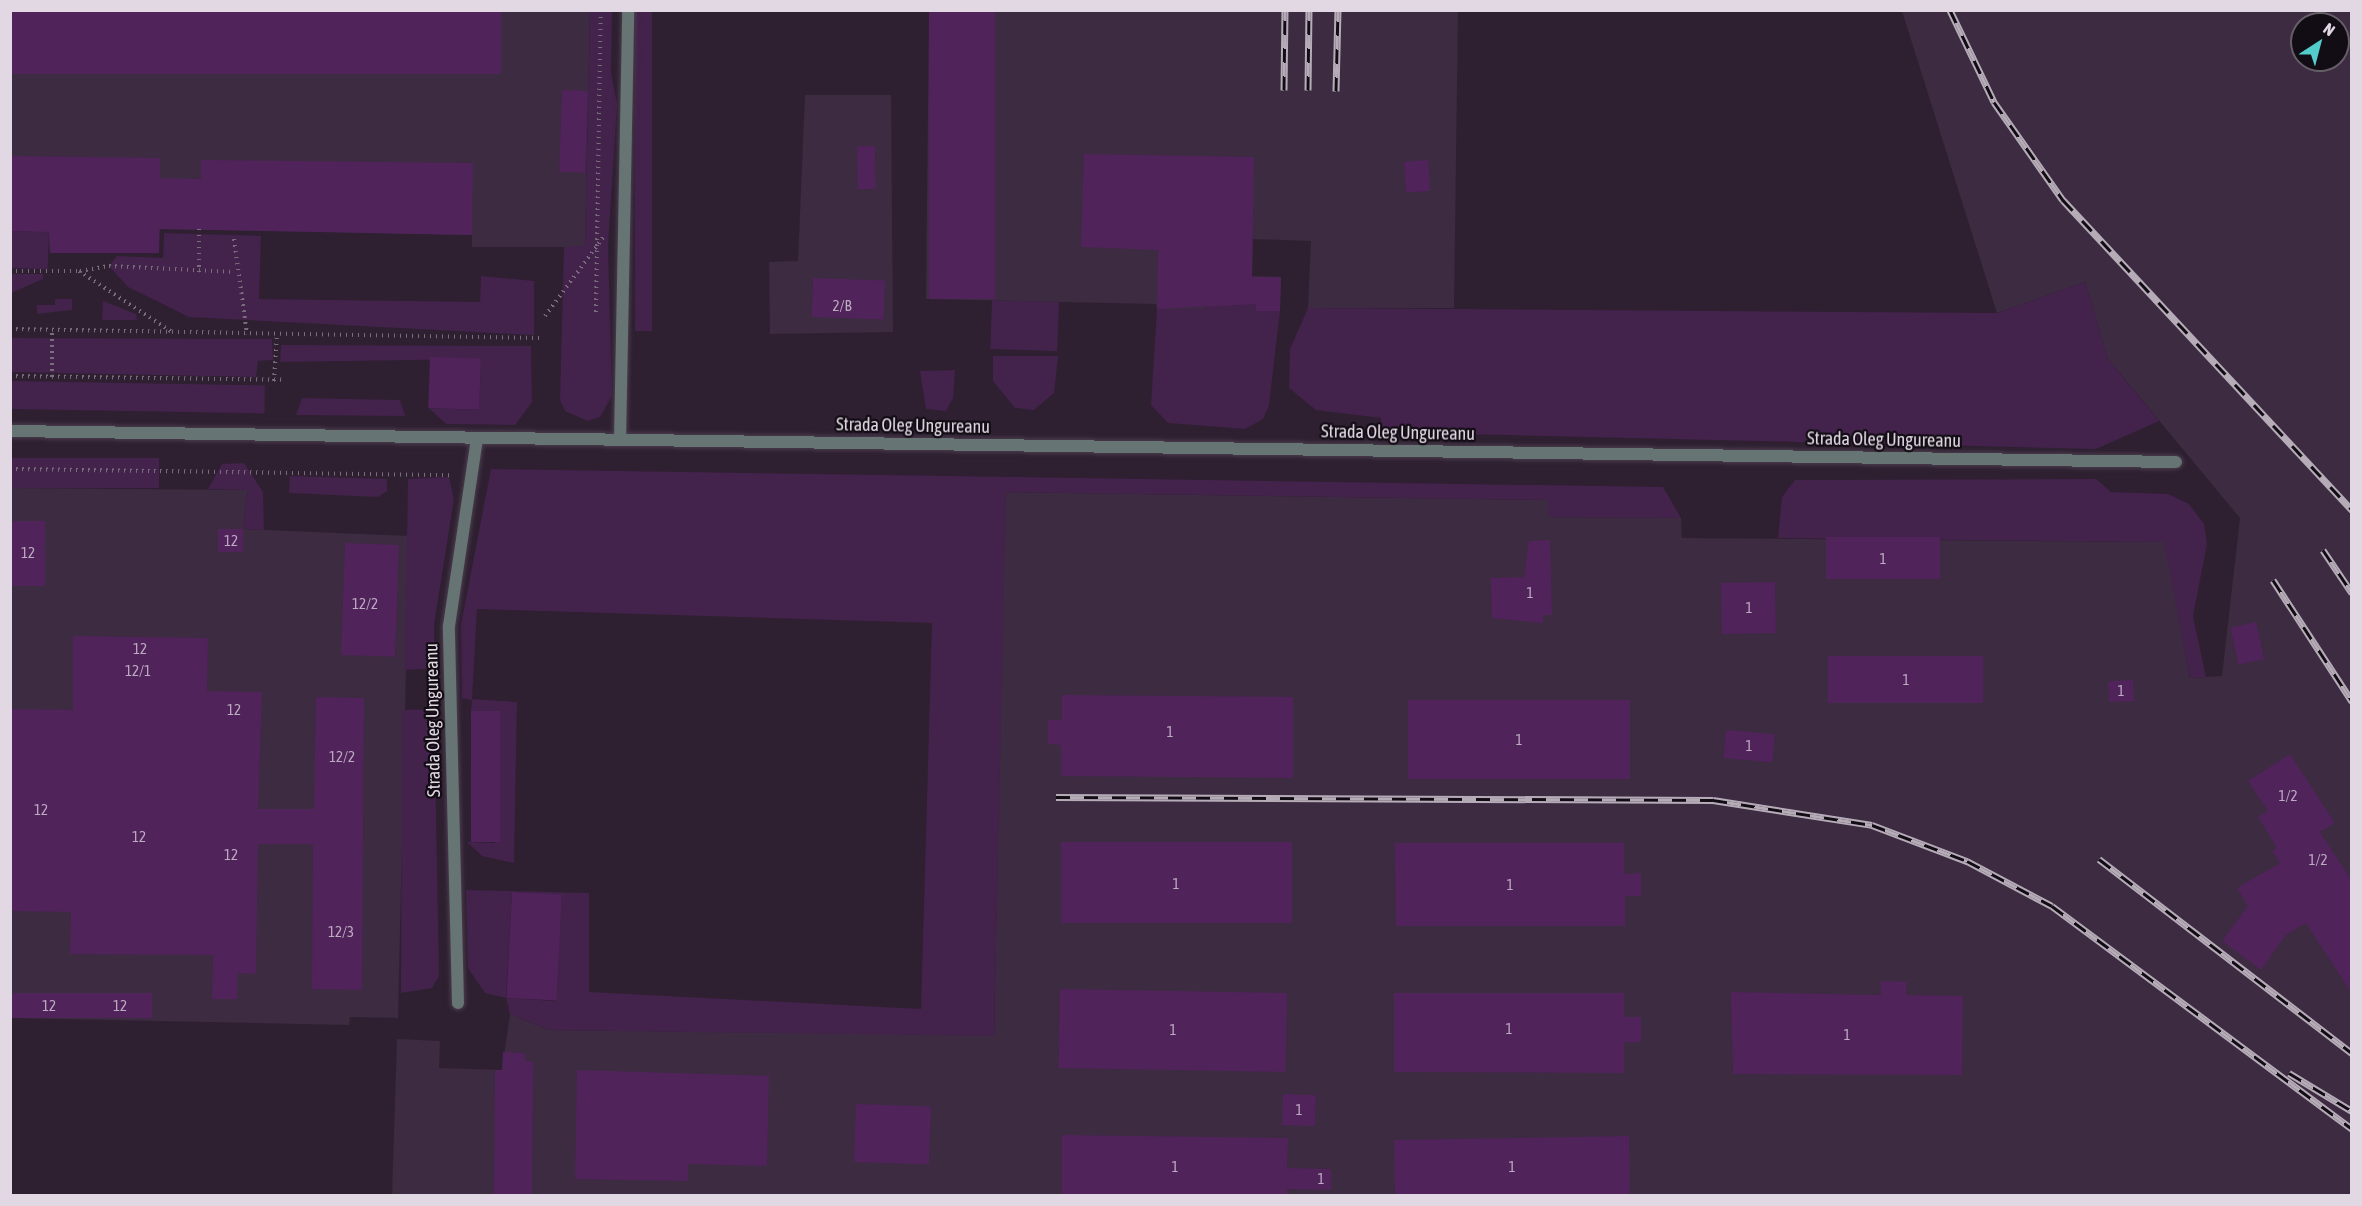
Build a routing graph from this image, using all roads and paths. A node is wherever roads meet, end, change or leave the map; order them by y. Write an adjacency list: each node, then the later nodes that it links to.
1 (601, 10): 6 (path)
2 (628, 10): 3 (street)
3 (625, 211): 6 (path); 25 (street)
4 (199, 229): 9 (path)
5 (234, 239): 10 (path)
6 (597, 245): 11 (path); 12 (path)
7 (10, 271): 8 (path)
8 (79, 271): 9 (path); 15 (path)
9 (199, 272): 10 (path)
10 (235, 272): 16 (path)
11 (596, 312)
12 (545, 316)
13 (10, 329): 14 (path)
14 (52, 330): 15 (path); 20 (path)
15 (173, 333): 16 (path)
16 (246, 334): 17 (path)
17 (277, 335): 18 (path); 21 (path)
18 (544, 338)
19 (10, 376): 20 (path)
20 (52, 377): 21 (path)
21 (274, 381): 22 (path)
22 (284, 381)
23 (10, 431): 24 (street, Strada Oleg Ungureanu)
24 (477, 438): 25 (street, Strada Oleg Ungureanu); 28 (street, Strada Oleg Ungureanu)
25 (620, 440): 26 (street, Strada Oleg Ungureanu)
26 (2176, 462)
27 (10, 469): 28 (path)
28 (471, 475): 29 (street, Strada Oleg Ungureanu)
29 (458, 1003)

